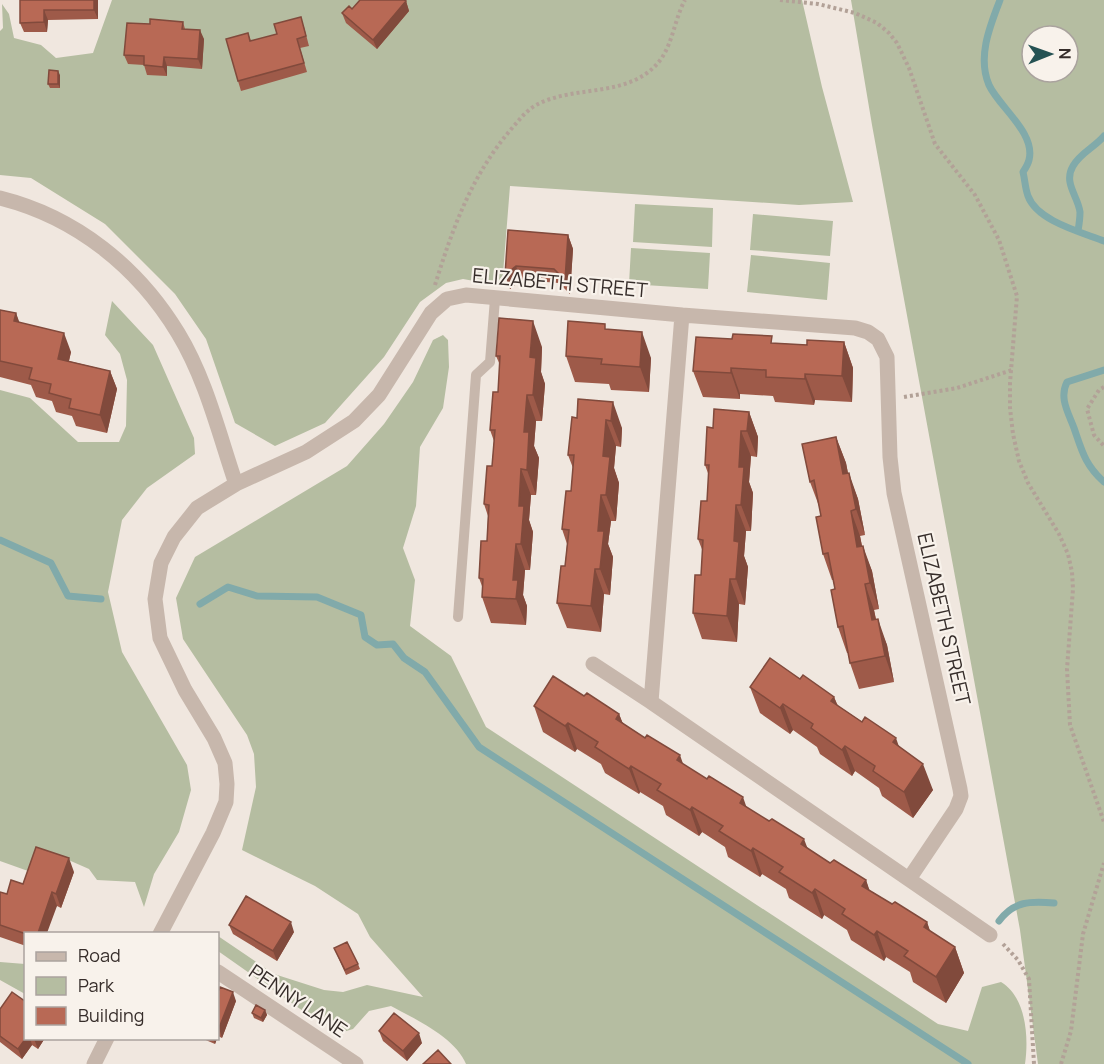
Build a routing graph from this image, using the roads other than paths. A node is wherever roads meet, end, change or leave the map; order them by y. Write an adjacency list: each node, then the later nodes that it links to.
1 (0, 198): 4 (street)
2 (495, 299): 3 (street, ELIZABETH STREET); 4 (street, ELIZABETH STREET); 5 (lane)
3 (682, 315): 7 (street); 8 (street, ELIZABETH STREET)
4 (236, 484): 9 (street, ELIZABETH STREET)
5 (458, 617)
6 (593, 664): 7 (street)
7 (651, 702): 8 (street)
8 (909, 879): 10 (street)
9 (161, 932)
10 (990, 935)
11 (219, 973): 14 (street, PENNY LANE)
12 (106, 1040): 13 (street)
13 (96, 1064)
14 (356, 1064)

